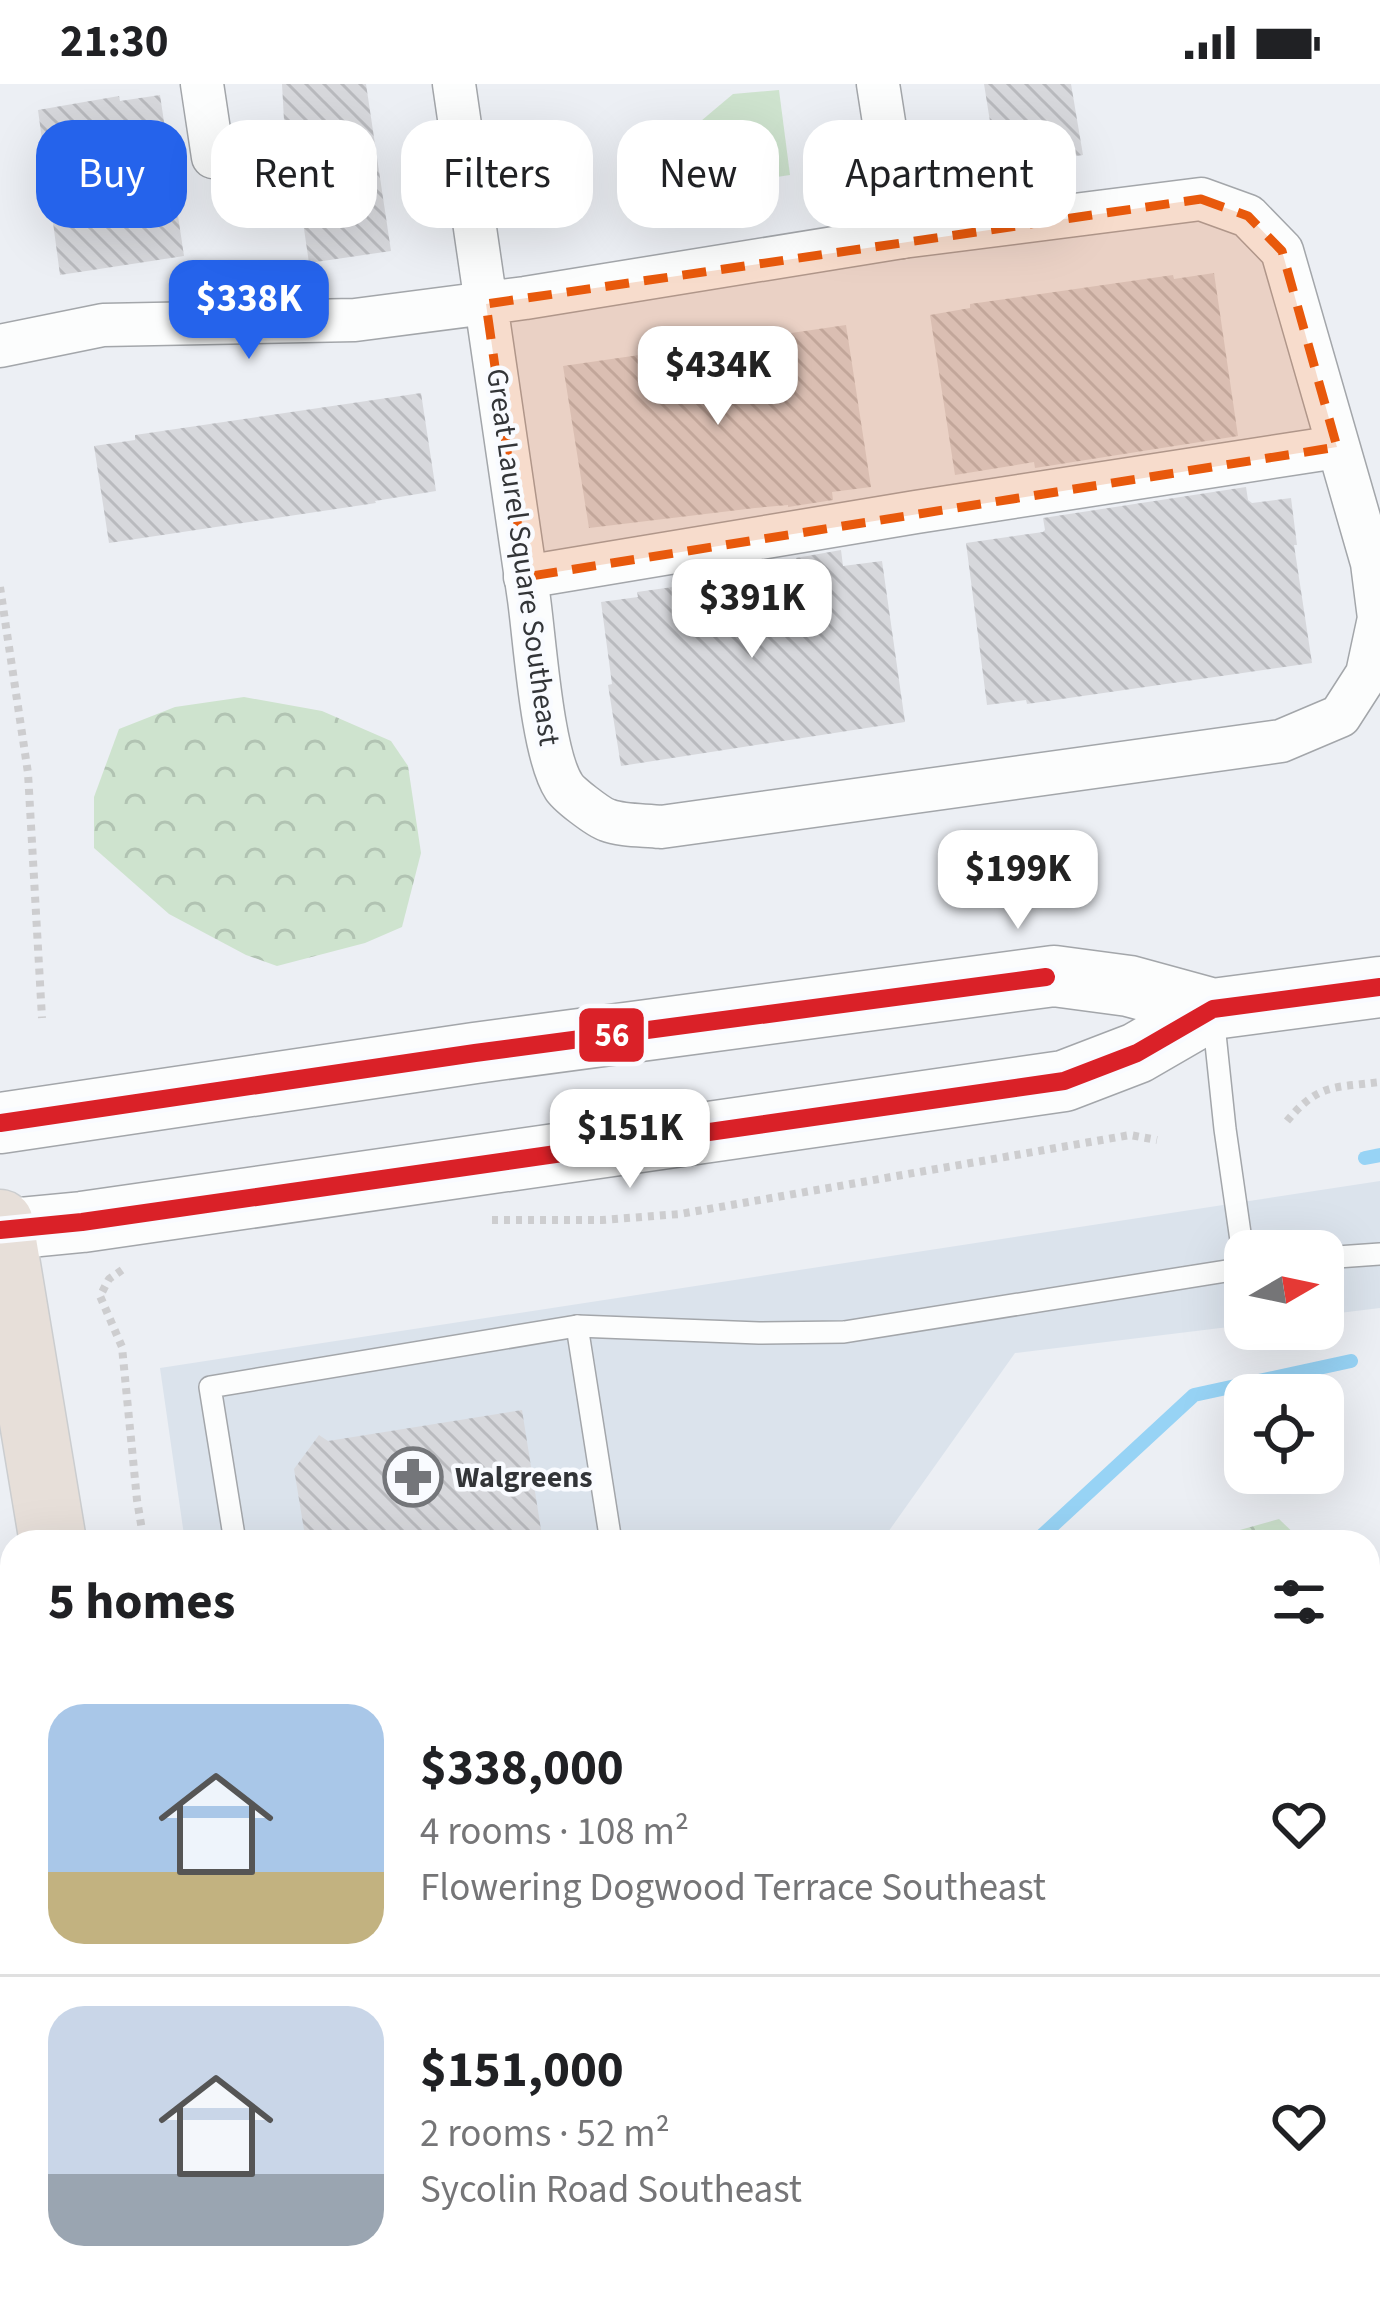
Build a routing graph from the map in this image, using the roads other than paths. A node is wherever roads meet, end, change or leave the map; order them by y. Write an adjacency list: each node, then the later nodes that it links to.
1 (202, 84): 4 (street)
2 (454, 84): 6 (street, Great Laurel Square Southeast)
3 (878, 84): 5 (street)
4 (211, 144)
5 (902, 237): 6 (street, Great Laurel Square Southeast); 8 (street, Great Laurel Square Southeast)
6 (486, 304): 7 (street); 9 (street, Great Laurel Square Southeast)
7 (0, 346)
8 (1337, 447): 9 (street); 9 (street, Great Laurel Square Southeast)
9 (525, 577)
10 (1380, 987): 11 (main road)
11 (1213, 1009): 12 (main road); 13 (main road); 14 (lane)
12 (0, 1123)
13 (0, 1228): 19 (main road)
14 (1240, 1230)
15 (1380, 1254): 16 (lane)
16 (1344, 1257)
17 (1224, 1271): 18 (lane)
18 (577, 1326): 20 (lane); 21 (lane)
19 (51, 1530)
20 (233, 1530)
21 (609, 1530)

